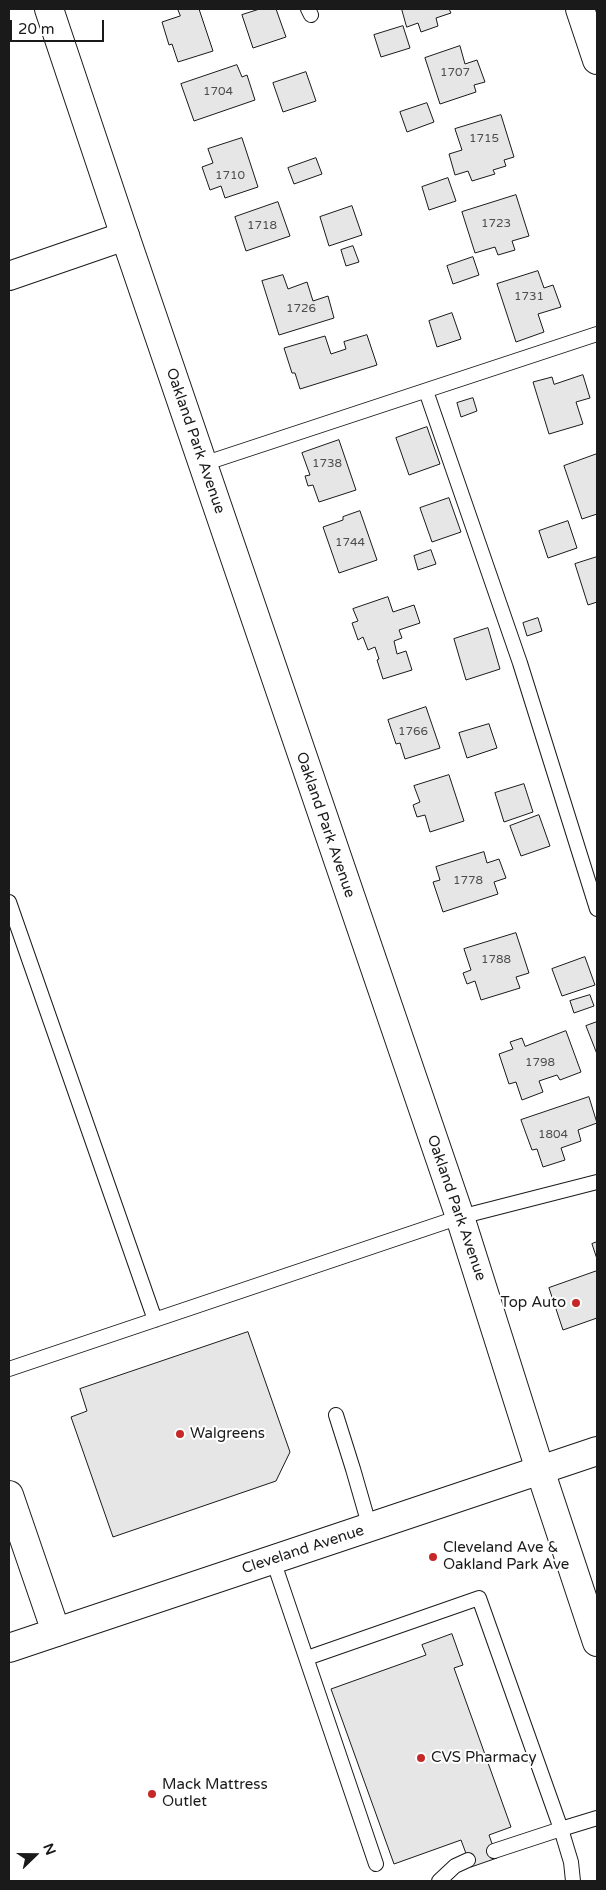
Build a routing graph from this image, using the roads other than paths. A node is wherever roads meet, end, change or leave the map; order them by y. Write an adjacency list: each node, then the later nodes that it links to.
1 (49, 9): 4 (main road, Oakland Park Avenue)
2 (580, 9): 3 (main road)
3 (597, 60)
4 (125, 236): 5 (main road); 8 (main road, Oakland Park Avenue)
5 (9, 276)
6 (597, 334): 7 (lane)
7 (426, 391): 8 (lane); 10 (lane)
8 (203, 464): 12 (main road, Oakland Park Avenue)
9 (9, 902): 13 (lane)
10 (597, 909)
11 (597, 1182): 12 (lane)
12 (460, 1217): 13 (lane); 17 (main road, Oakland Park Avenue)
13 (155, 1320): 14 (lane)
14 (9, 1369)
15 (336, 1415): 19 (lane)
16 (597, 1451): 17 (main road, Cleveland Avenue)
17 (540, 1470): 19 (main road, Cleveland Avenue); 22 (main road, Oakland Park Avenue)
18 (9, 1495): 21 (main road)
19 (370, 1528): 20 (main road, Cleveland Avenue)
20 (273, 1560): 21 (main road, Cleveland Avenue); 24 (lane)
21 (56, 1632): 23 (main road, Cleveland Avenue)
22 (597, 1642)
23 (9, 1648)
24 (306, 1658): 26 (lane); 29 (lane)
25 (597, 1818): 26 (lane)
26 (561, 1829): 27 (lane); 31 (lane)
27 (494, 1851)
28 (468, 1860): 30 (lane)
29 (376, 1864)
30 (439, 1881)
31 (573, 1881)

